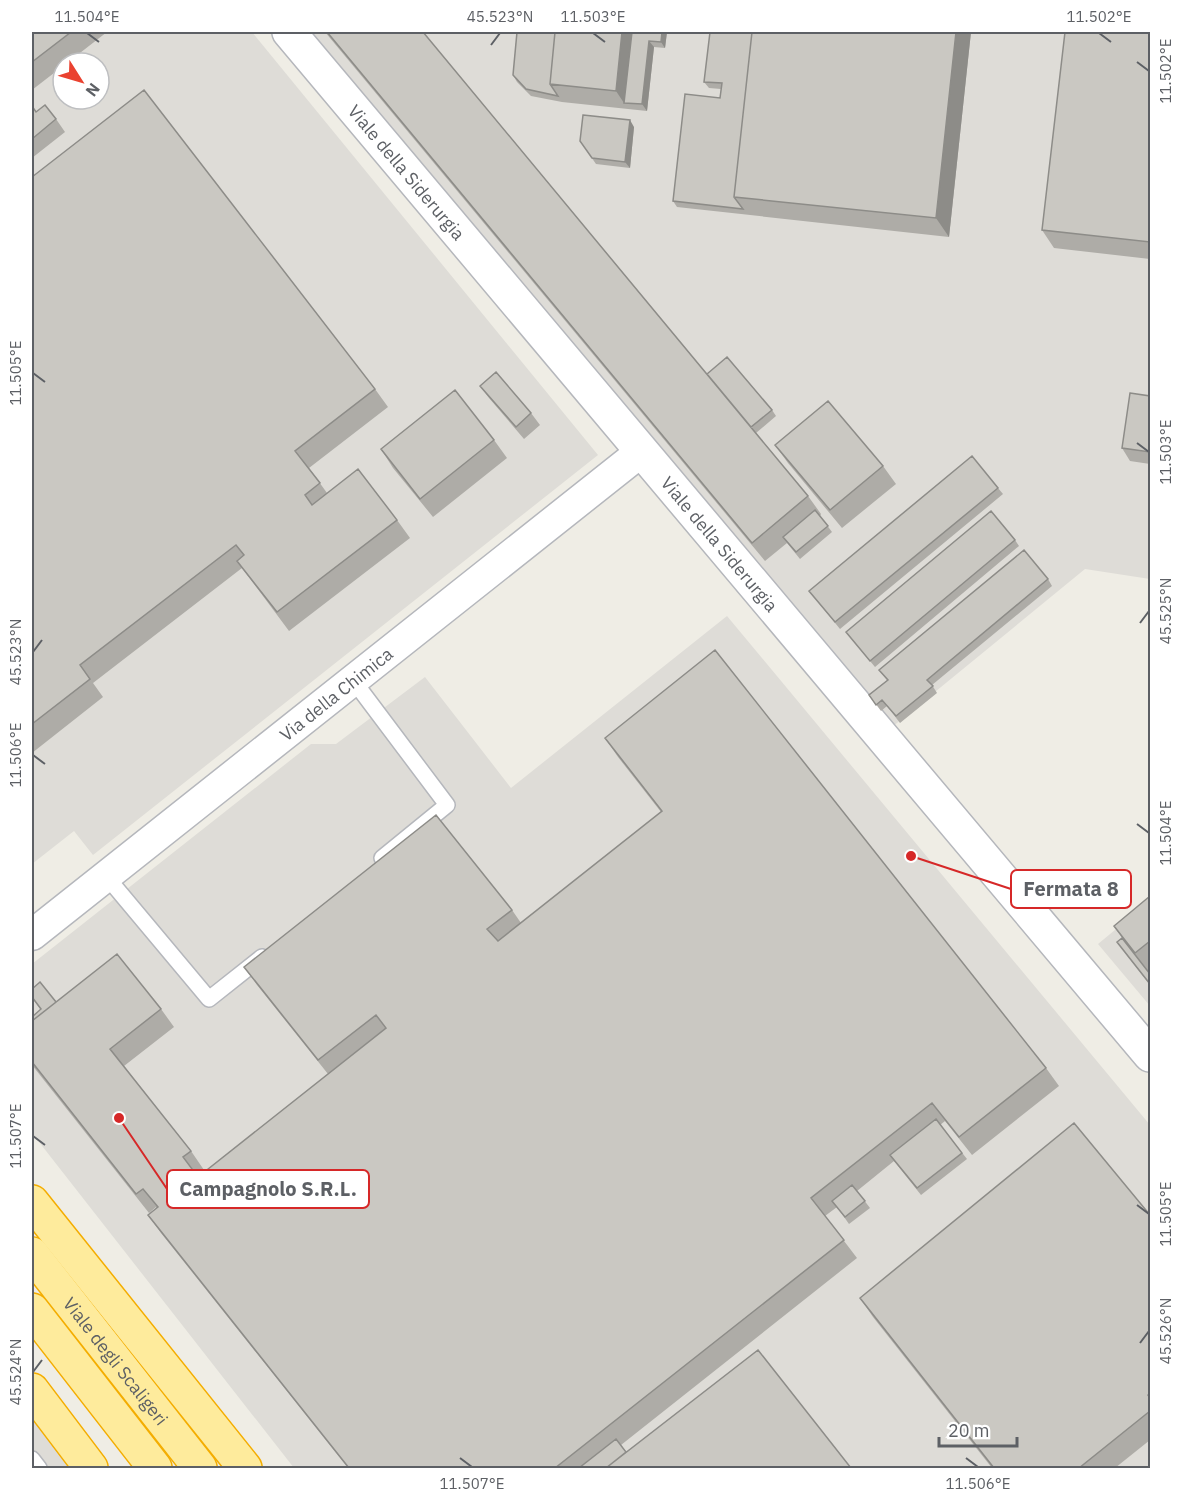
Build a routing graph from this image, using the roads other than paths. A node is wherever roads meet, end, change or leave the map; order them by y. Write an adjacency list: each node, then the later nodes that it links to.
1 (289, 32): 2 (street, Viale della Siderurgia)
2 (642, 452): 3 (street, Via della Chimica); 8 (street, Viale della Siderurgia)
3 (353, 680): 4 (lane); 5 (street, Via della Chimica)
4 (374, 865)
5 (106, 876): 6 (street, Via della Chimica); 7 (lane)
6 (32, 935)
7 (273, 947)
8 (1150, 1055)
9 (32, 1203): 18 (highway)
10 (32, 1254): 17 (highway, Viale degli Scaligeri)
11 (32, 1310): 16 (highway, Viale degli Scaligeri)
12 (32, 1390): 15 (highway)
13 (32, 1459): 14 (lane)
14 (39, 1468)
15 (91, 1468)
16 (155, 1468)
17 (200, 1468)
18 (245, 1468)

